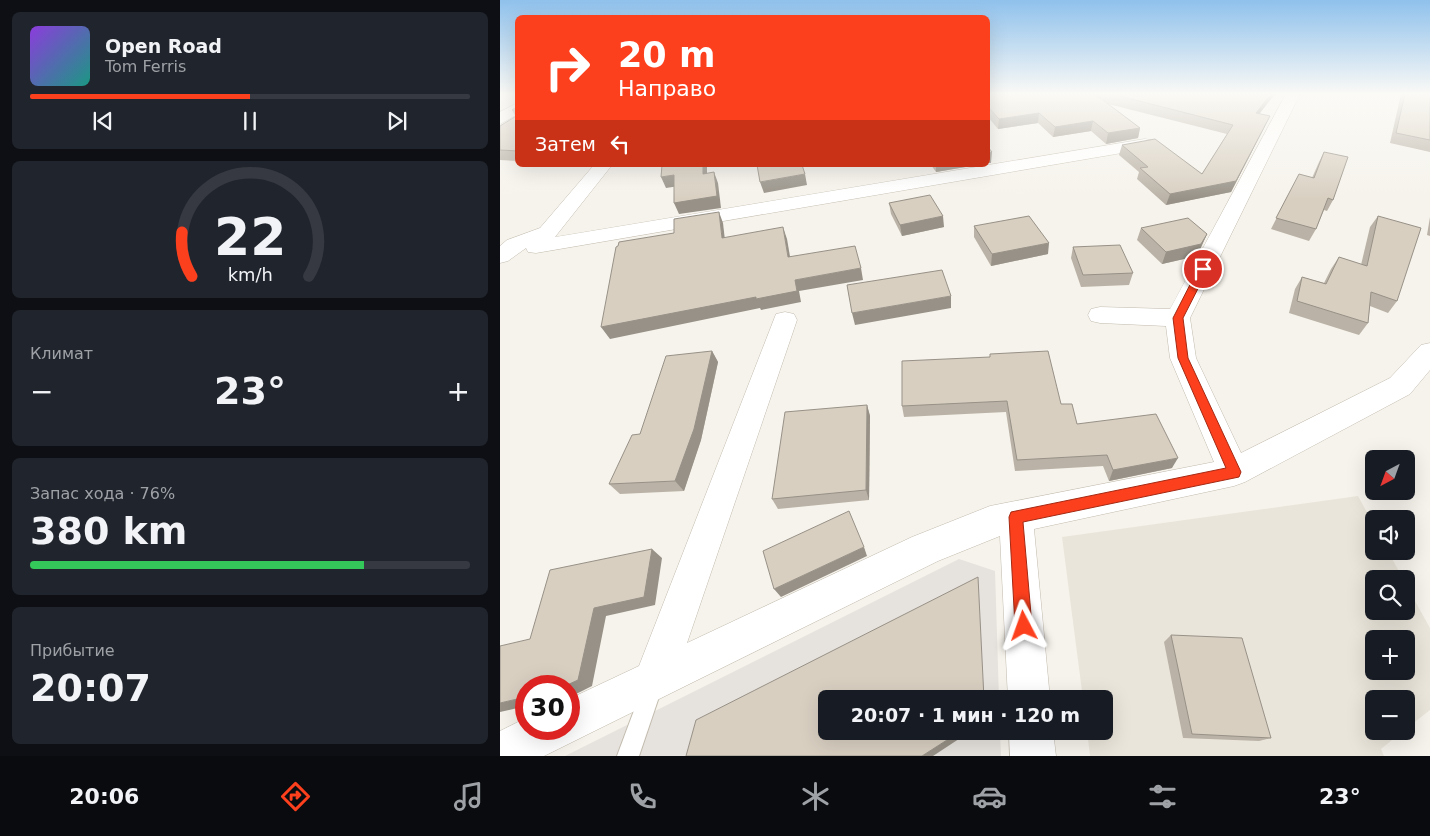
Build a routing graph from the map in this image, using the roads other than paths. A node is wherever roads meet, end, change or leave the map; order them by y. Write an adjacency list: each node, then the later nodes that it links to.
1 (1275, 129): 7 (street)
2 (1145, 144): 4 (street)
3 (601, 167): 4 (street)
4 (547, 233): 5 (street)
5 (500, 256)
6 (1100, 315): 7 (street)
7 (1178, 318): 10 (street)
8 (786, 320): 12 (street)
9 (1430, 352): 10 (street)
10 (1234, 472): 11 (street)
11 (1016, 517): 12 (street); 13 (street)
12 (654, 680): 14 (street); 18 (lane)
13 (1028, 690)
14 (580, 716)
15 (529, 740): 17 (street)
16 (1032, 740): 19 (street)
17 (500, 754)
18 (628, 756)
19 (1033, 756)

